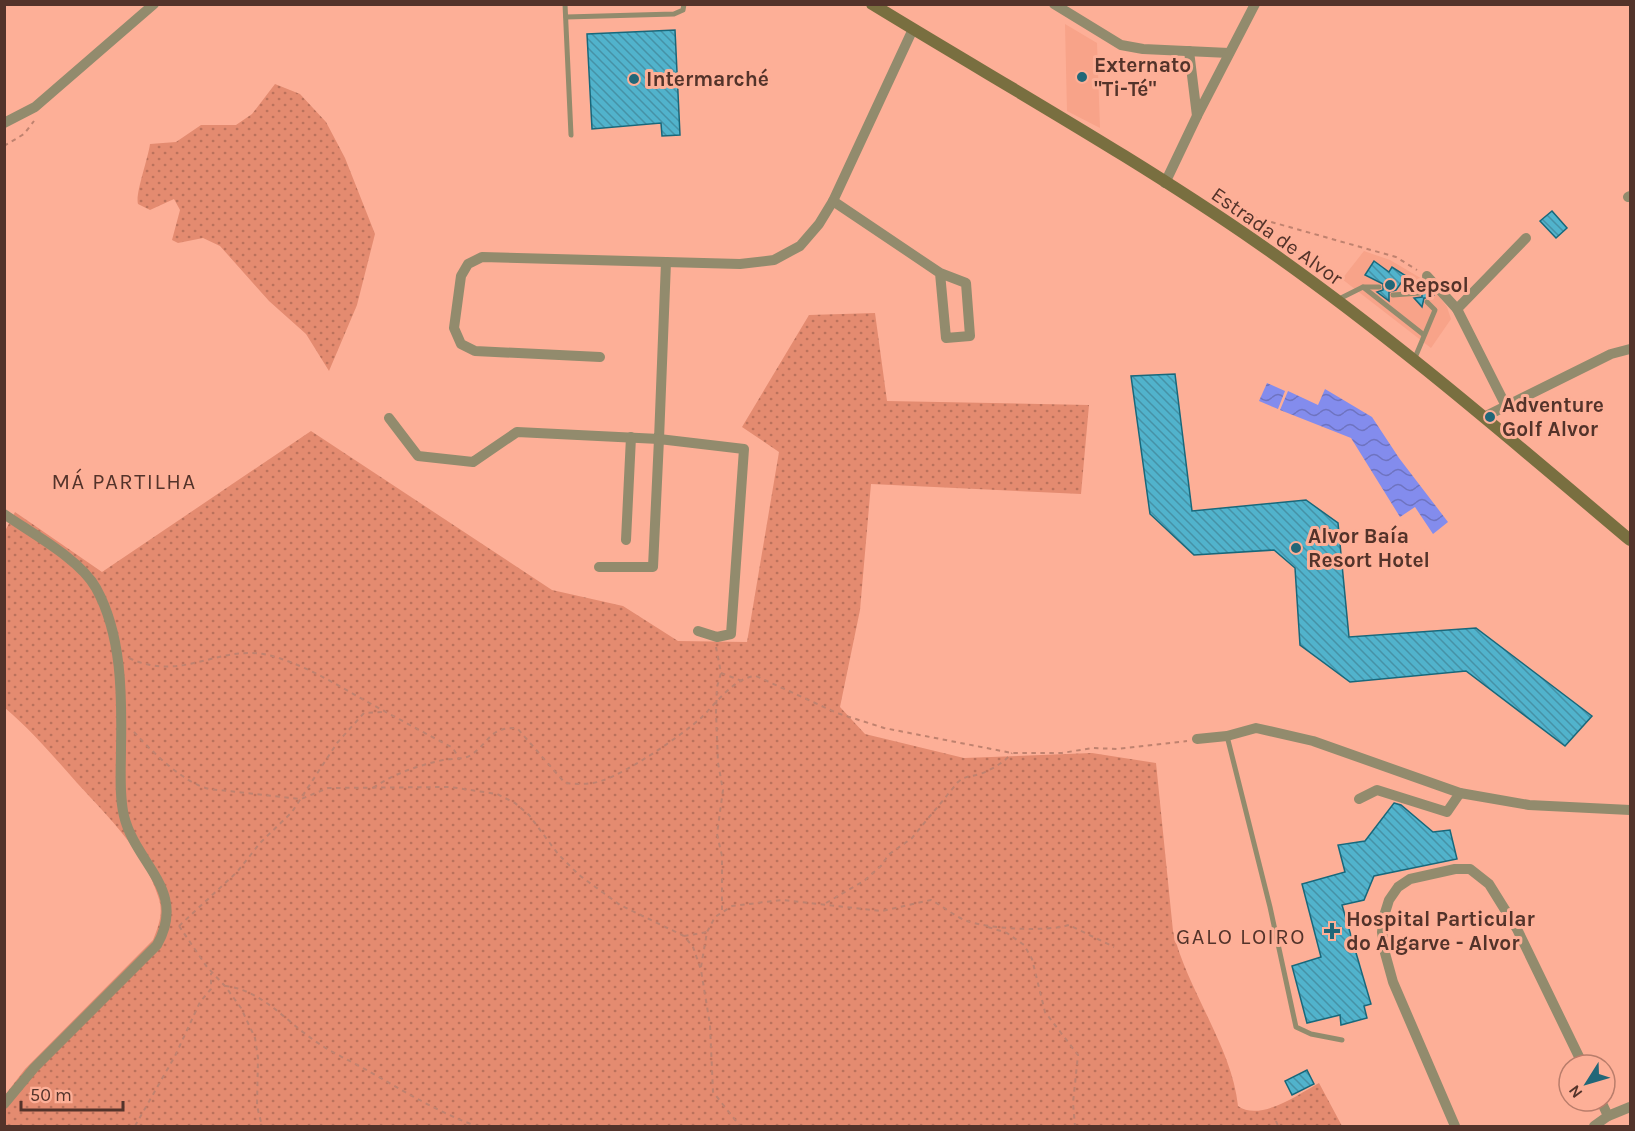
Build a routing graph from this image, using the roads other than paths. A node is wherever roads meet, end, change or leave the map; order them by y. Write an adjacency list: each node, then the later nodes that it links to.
1 (154, 4): 12 (street)
2 (565, 4): 7 (lane)
3 (684, 4): 7 (lane)
4 (872, 4): 8 (street, Estrada de Alvor)
5 (1054, 4): 9 (street)
6 (1255, 4): 10 (street)
7 (566, 17): 13 (lane)
8 (913, 29): 14 (street, Estrada de Alvor); 15 (street)
9 (1189, 51): 10 (street); 11 (street)
10 (1229, 53): 11 (street)
11 (1197, 116): 14 (street)
12 (4, 123)
13 (571, 135)
14 (1165, 183): 24 (street, Estrada de Alvor)
15 (833, 201): 17 (street); 18 (street)
16 (1526, 237): 26 (street)
17 (666, 262): 29 (street); 35 (street)
18 (940, 273): 18 (street)
19 (1427, 276): 26 (street)
20 (1363, 287): 21 (lane); 24 (lane); 27 (lane)
21 (1379, 287)
22 (1419, 293): 23 (lane)
23 (1393, 295)
24 (1335, 301): 30 (street, Estrada de Alvor)
25 (1427, 302): 27 (lane)
26 (1457, 309): 31 (street)
27 (1424, 335): 30 (lane)
28 (1630, 349): 31 (street)
29 (600, 357)
30 (1414, 360): 32 (street, Estrada de Alvor)
31 (1506, 406): 32 (street)
32 (1484, 417): 38 (street, Estrada de Alvor)
33 (389, 418): 34 (street)
34 (631, 437): 35 (street); 37 (street)
35 (659, 439): 39 (street); 40 (street)
36 (4, 514): 48 (street)
37 (626, 540)
38 (1630, 540)
39 (599, 567)
40 (698, 632)
41 (1227, 736): 42 (street); 43 (street); 46 (lane)
42 (1197, 739)
43 (1460, 793): 44 (street); 45 (street)
44 (1359, 799)
45 (1630, 810)
46 (1342, 1040)
47 (1577, 1053): 52 (street)
48 (4, 1104)
49 (1630, 1107): 51 (street)
50 (1606, 1113): 51 (street)
51 (1608, 1116): 53 (street)
52 (1455, 1126)
53 (1594, 1126)

